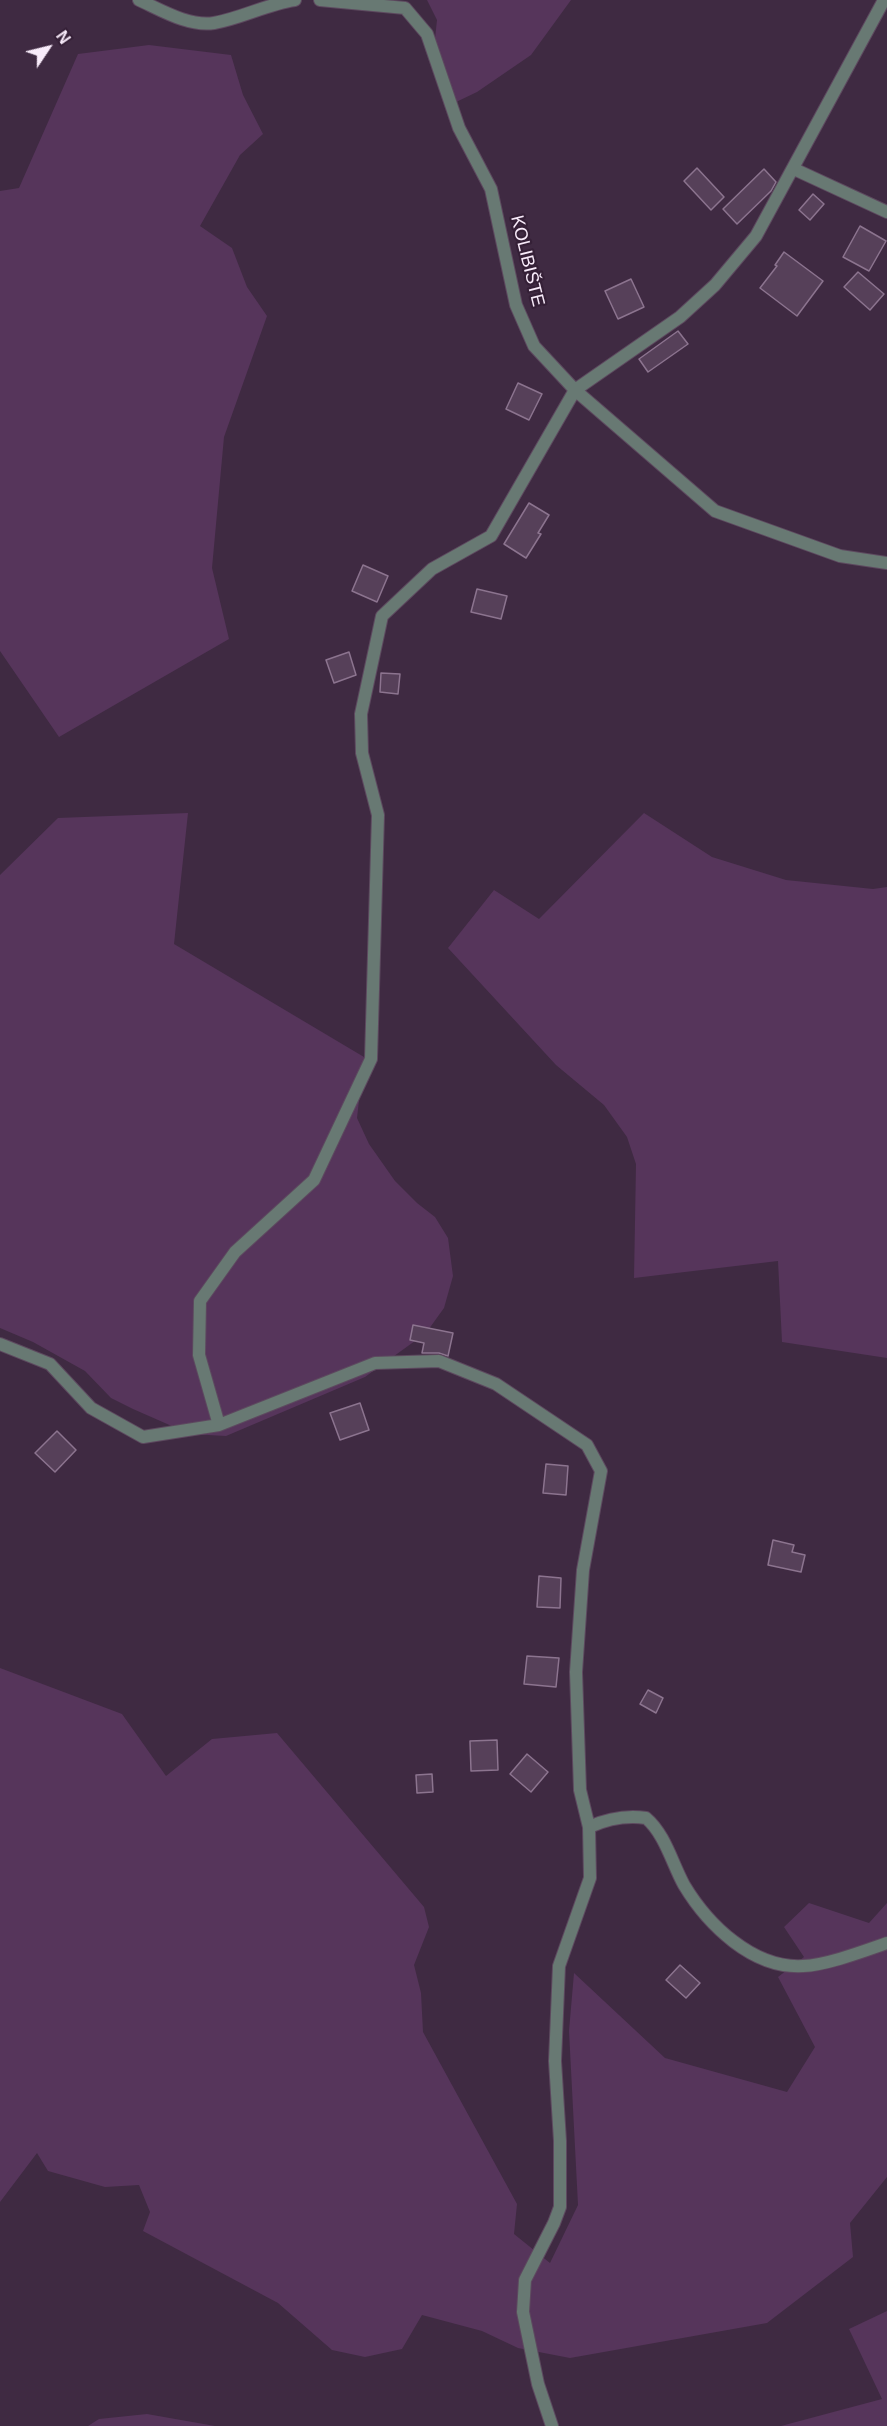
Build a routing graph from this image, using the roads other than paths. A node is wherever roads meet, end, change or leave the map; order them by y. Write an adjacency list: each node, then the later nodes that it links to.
1 (140, 0): 2 (street)
2 (295, 0)
3 (320, 0): 7 (street, KOLIBIŠTE)
4 (884, 0): 5 (street)
5 (794, 169): 6 (street); 7 (street)
6 (887, 213)
7 (574, 390): 8 (street, KOLIBIŠTE); 10 (street)
8 (887, 563)
9 (0, 1344): 10 (street)
10 (219, 1425): 11 (street)
11 (589, 1827): 12 (street); 13 (street)
12 (887, 1943)
13 (552, 2426)

